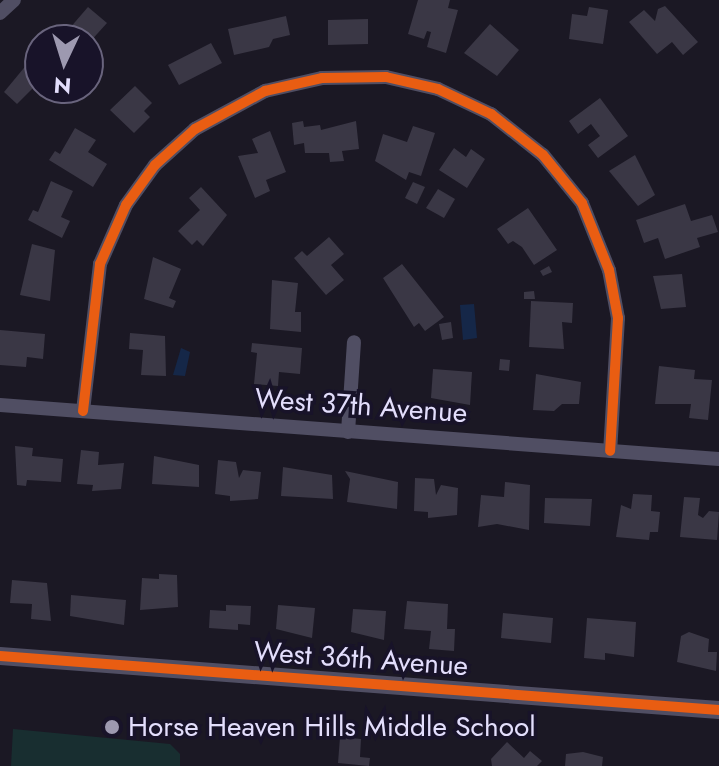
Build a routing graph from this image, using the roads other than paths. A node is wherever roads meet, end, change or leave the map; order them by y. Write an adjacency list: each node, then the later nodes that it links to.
1 (14, 0): 2 (street)
2 (0, 13)
3 (354, 342): 6 (street)
4 (0, 405): 5 (street, West 37th Avenue)
5 (83, 411): 6 (street, West 37th Avenue); 7 (street)
6 (348, 432): 7 (street, West 37th Avenue)
7 (610, 451): 8 (street, West 37th Avenue)
8 (719, 459)
9 (0, 656): 10 (street, West 36th Avenue)
10 (719, 710)

